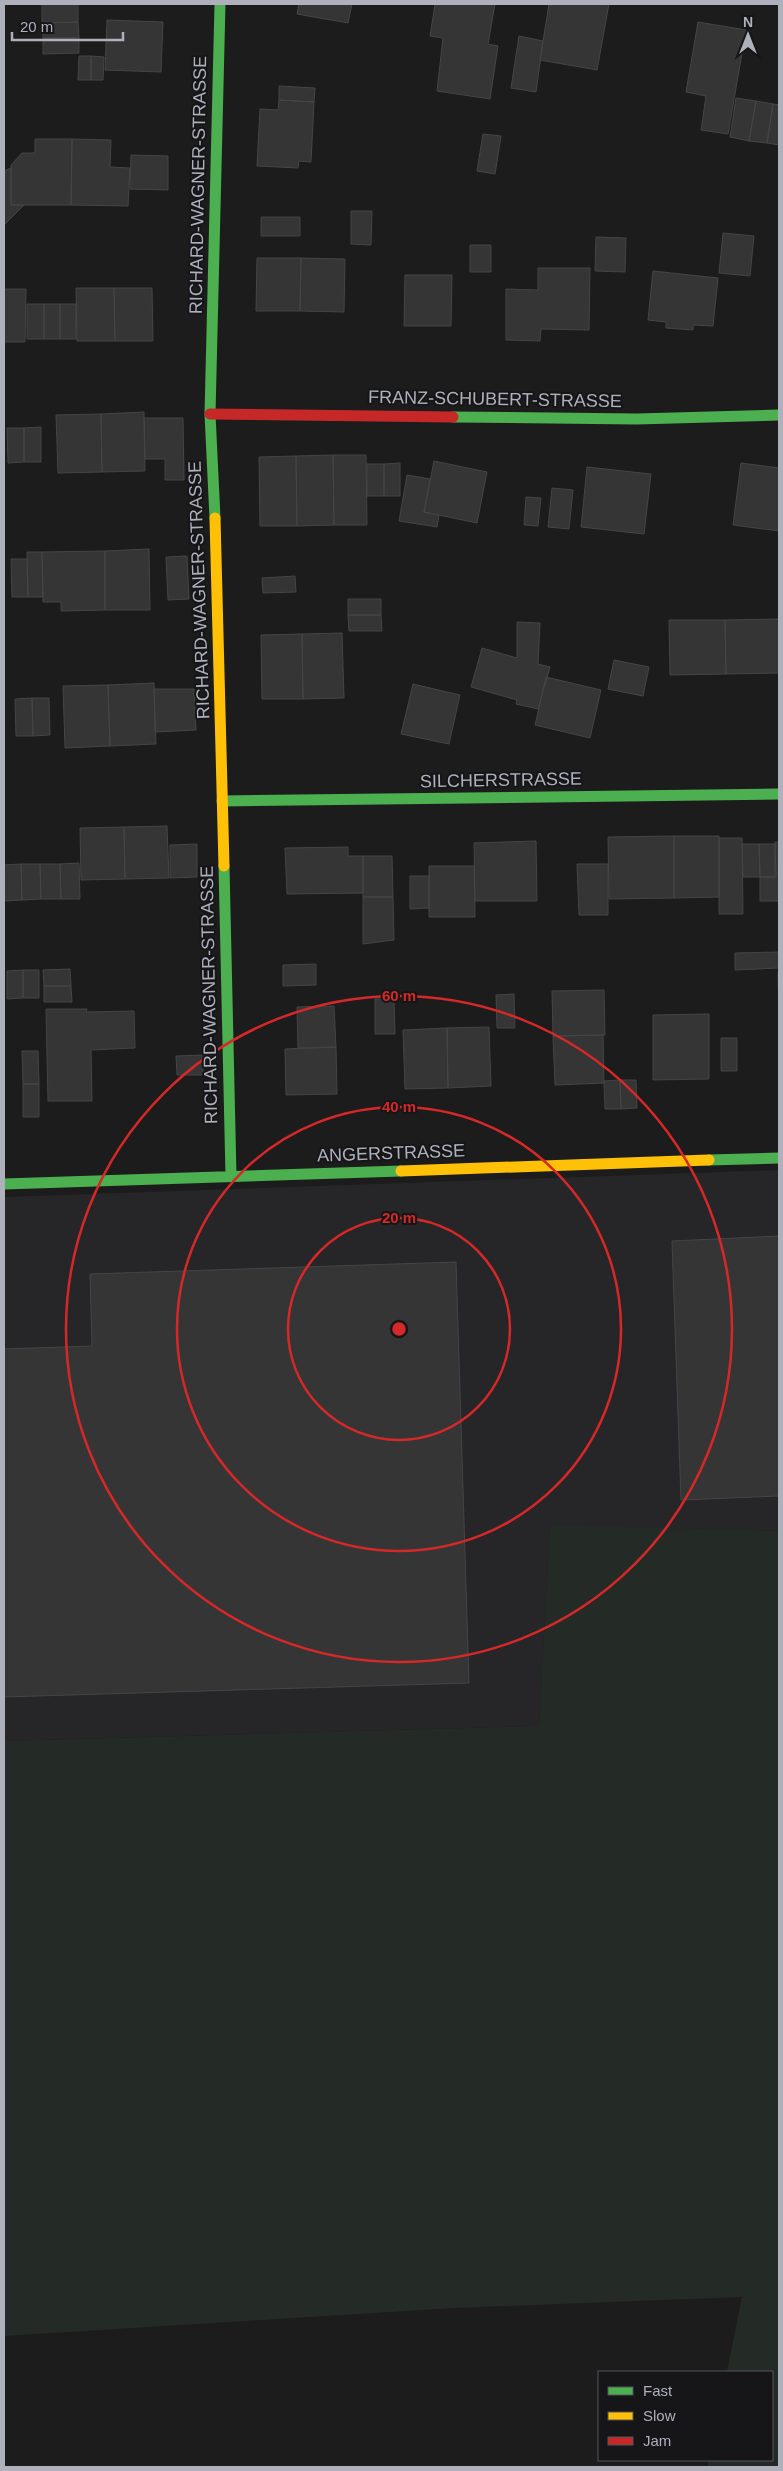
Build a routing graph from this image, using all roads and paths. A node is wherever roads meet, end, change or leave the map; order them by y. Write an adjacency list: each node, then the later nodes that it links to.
1 (220, 4): 2 (street, RICHARD-WAGNER-STRASSE)
2 (210, 414): 3 (street, FRANZ-SCHUBERT-STRASSE); 5 (street, RICHARD-WAGNER-STRASSE)
3 (779, 415)
4 (779, 794): 5 (street, SILCHERSTRASSE)
5 (222, 801): 7 (street, RICHARD-WAGNER-STRASSE)
6 (779, 1158): 7 (street, ANGERSTRASSE)
7 (231, 1176): 8 (street, ANGERSTRASSE)
8 (4, 1184)

